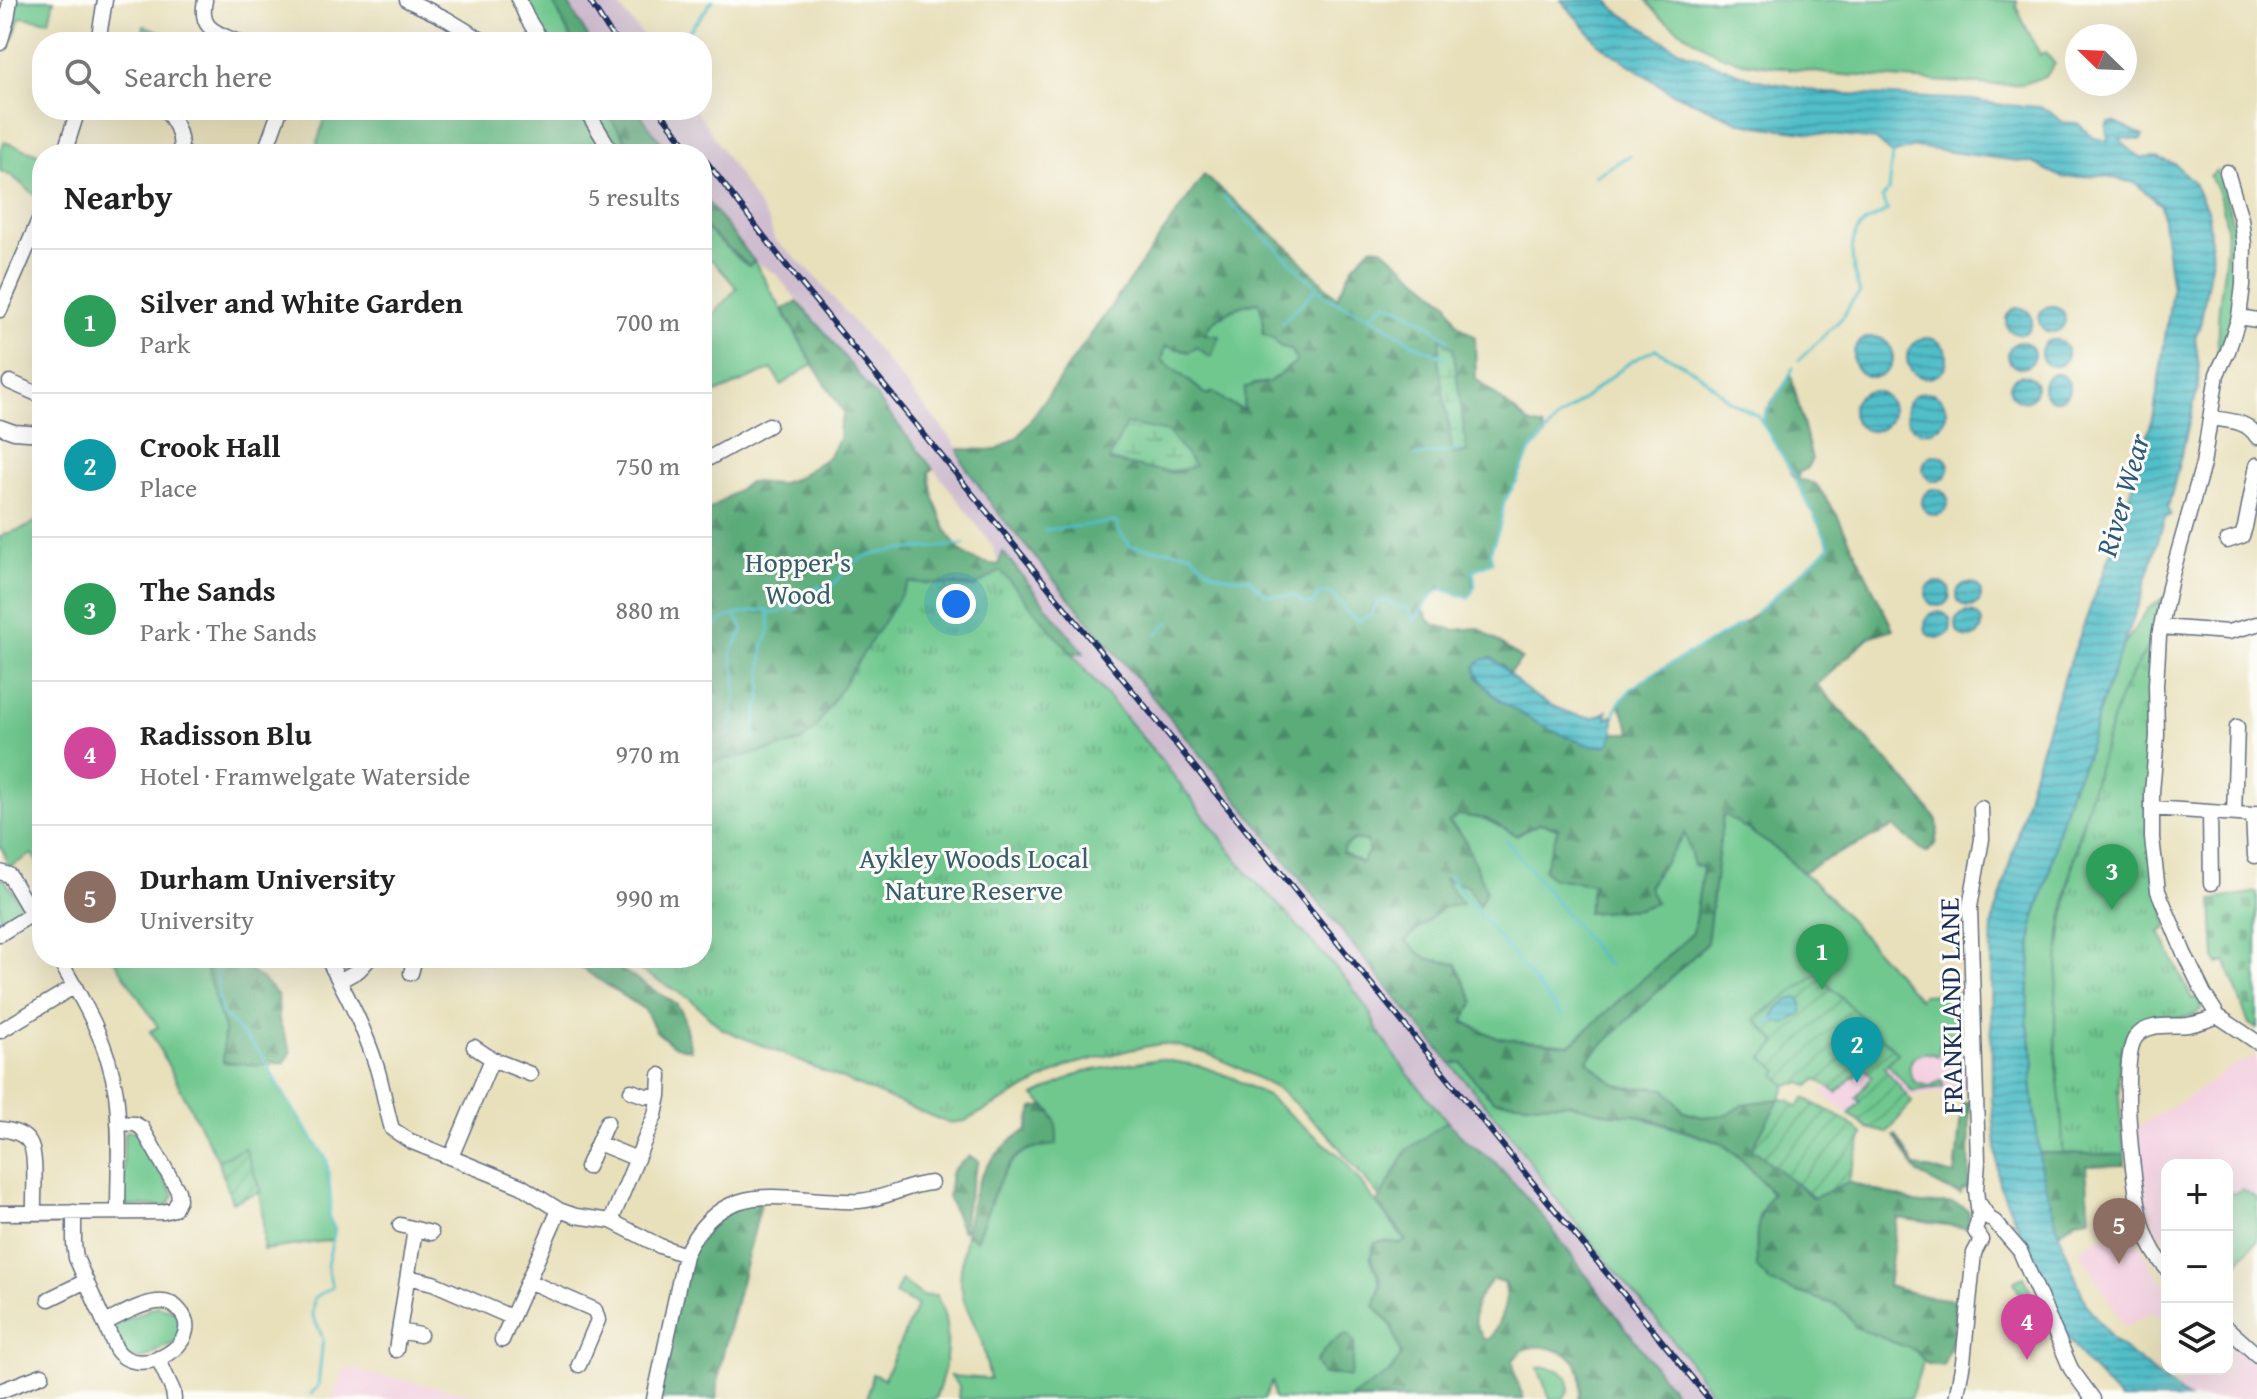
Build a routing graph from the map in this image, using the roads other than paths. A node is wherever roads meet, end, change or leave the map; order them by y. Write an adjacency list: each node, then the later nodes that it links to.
1 (10, 0): 10 (street)
2 (105, 0): 6 (street)
3 (205, 0): 7 (street)
4 (407, 0): 8 (street)
5 (519, 0): 9 (street)
6 (100, 32)
7 (219, 32)
8 (468, 32)
9 (536, 32)
10 (0, 43)
11 (75, 120): 15 (street)
12 (172, 120): 16 (street)
13 (276, 120): 17 (street)
14 (592, 120): 18 (street)
15 (67, 144)
16 (180, 144)
17 (268, 144)
18 (607, 144)
19 (2227, 172): 22 (street)
20 (32, 236): 21 (street)
21 (0, 310)
22 (2239, 317): 23 (street); 26 (street)
23 (2257, 320)
24 (10, 382): 25 (street)
25 (32, 392)
26 (2211, 418): 29 (street); 36 (street)
27 (769, 425): 31 (street)
28 (0, 427): 30 (street)
29 (2255, 427)
30 (32, 433)
31 (712, 456)
32 (2257, 465): 33 (street)
33 (2255, 487): 34 (street)
34 (2227, 541)
35 (2257, 624): 36 (street)
36 (2161, 627): 39 (street)
37 (2237, 727): 41 (street)
38 (1981, 808): 76 (street, FRANKLAND LANE)
39 (2152, 808): 40 (street); 53 (street)
40 (2210, 812): 41 (street); 45 (street)
41 (2234, 814): 42 (street)
42 (2255, 814): 43 (street)
43 (2255, 856)
44 (0, 872): 46 (street)
45 (2211, 883)
46 (32, 914): 47 (street)
47 (0, 934)
48 (64, 968): 52 (street)
49 (332, 968): 51 (street)
50 (361, 968): 51 (street)
51 (339, 981): 66 (street)
52 (75, 986): 54 (street); 63 (street)
53 (2218, 1016): 55 (street); 79 (street)
54 (0, 1031)
55 (2257, 1042)
56 (474, 1047): 57 (street)
57 (492, 1059): 58 (street); 66 (street)
58 (530, 1074)
59 (660, 1075): 61 (street)
60 (631, 1091): 61 (street)
61 (659, 1096): 67 (street)
62 (607, 1122): 65 (street)
63 (118, 1123): 73 (street); 73 (street)
64 (0, 1129): 71 (street)
65 (598, 1143): 67 (street); 68 (street)
66 (451, 1157): 70 (street)
67 (637, 1159): 75 (street)
68 (587, 1167)
69 (931, 1183): 78 (street)
70 (559, 1210): 75 (street); 82 (street)
71 (34, 1212): 72 (street); 74 (street)
72 (74, 1212): 73 (street); 81 (street)
73 (118, 1212)
74 (0, 1213)
75 (611, 1221): 78 (street)
76 (1988, 1229): 101 (street); 102 (street, FRANKLAND LANE)
77 (431, 1233): 80 (street)
78 (685, 1255): 100 (street)
79 (2161, 1261)
80 (408, 1277): 84 (street); 86 (street)
81 (86, 1281): 83 (street); 85 (street)
82 (528, 1281): 84 (street); 90 (street)
83 (49, 1299)
84 (511, 1317): 89 (street)
85 (105, 1323): 94 (street); 94 (street)
86 (399, 1331): 88 (street); 91 (street)
87 (2233, 1333): 92 (street)
88 (420, 1335)
89 (502, 1340)
90 (585, 1349): 93 (street); 95 (street)
91 (396, 1350)
92 (2257, 1355)
93 (601, 1356)
94 (158, 1358): 99 (street)
95 (579, 1365)
96 (42, 1375): 98 (street)
97 (0, 1391): 98 (street)
98 (18, 1392)
99 (174, 1399)
100 (654, 1399)
101 (1956, 1399)
102 (2093, 1399)

